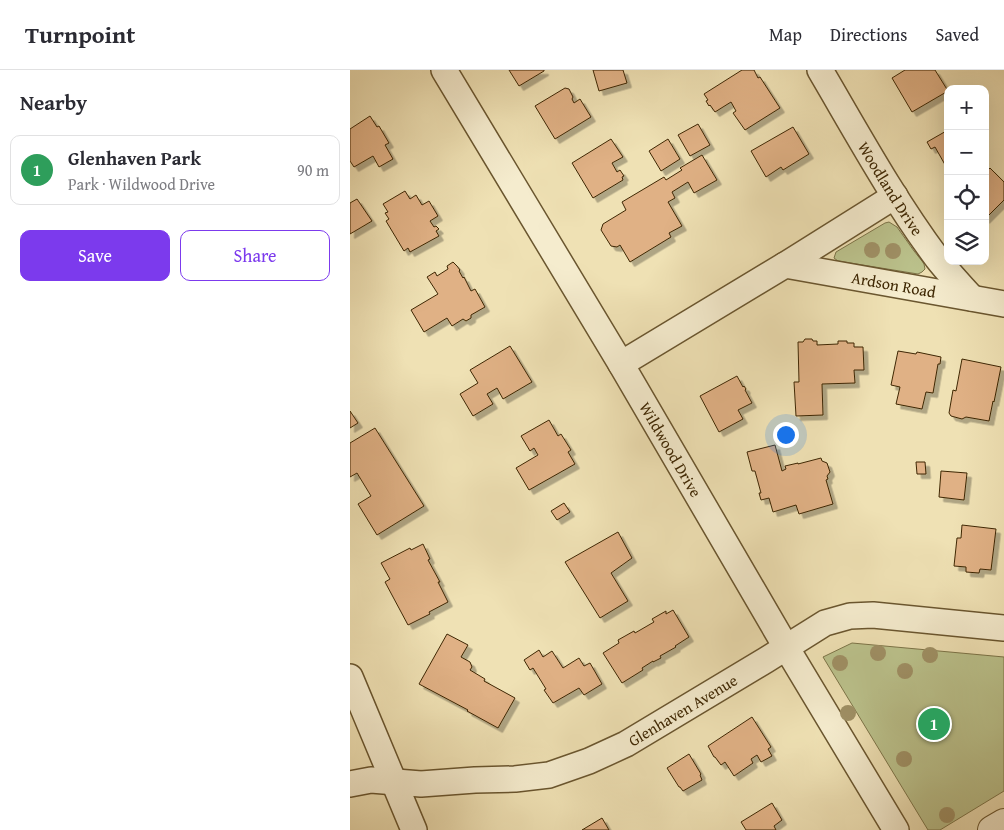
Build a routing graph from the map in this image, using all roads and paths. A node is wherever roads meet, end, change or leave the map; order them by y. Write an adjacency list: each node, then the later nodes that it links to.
1 (444, 70): 7 (street, Wildwood Drive)
2 (820, 70): 3 (street, Woodland Drive)
3 (894, 196): 4 (street); 5 (street, Woodland Drive)
4 (785, 265): 5 (street, Ardson Road); 7 (street)
5 (972, 298): 6 (street, Ardson Road)
6 (1004, 304)
7 (621, 364): 9 (street, Wildwood Drive)
8 (1004, 628): 9 (street, Glenhaven Avenue)
9 (786, 647): 11 (street, Glenhaven Avenue); 15 (street, Wildwood Drive)
10 (350, 677): 11 (street)
11 (394, 781): 12 (street, Glenhaven Avenue); 14 (street)
12 (350, 784)
13 (1004, 823): 16 (street)
14 (414, 830)
15 (896, 830)
16 (992, 830)

